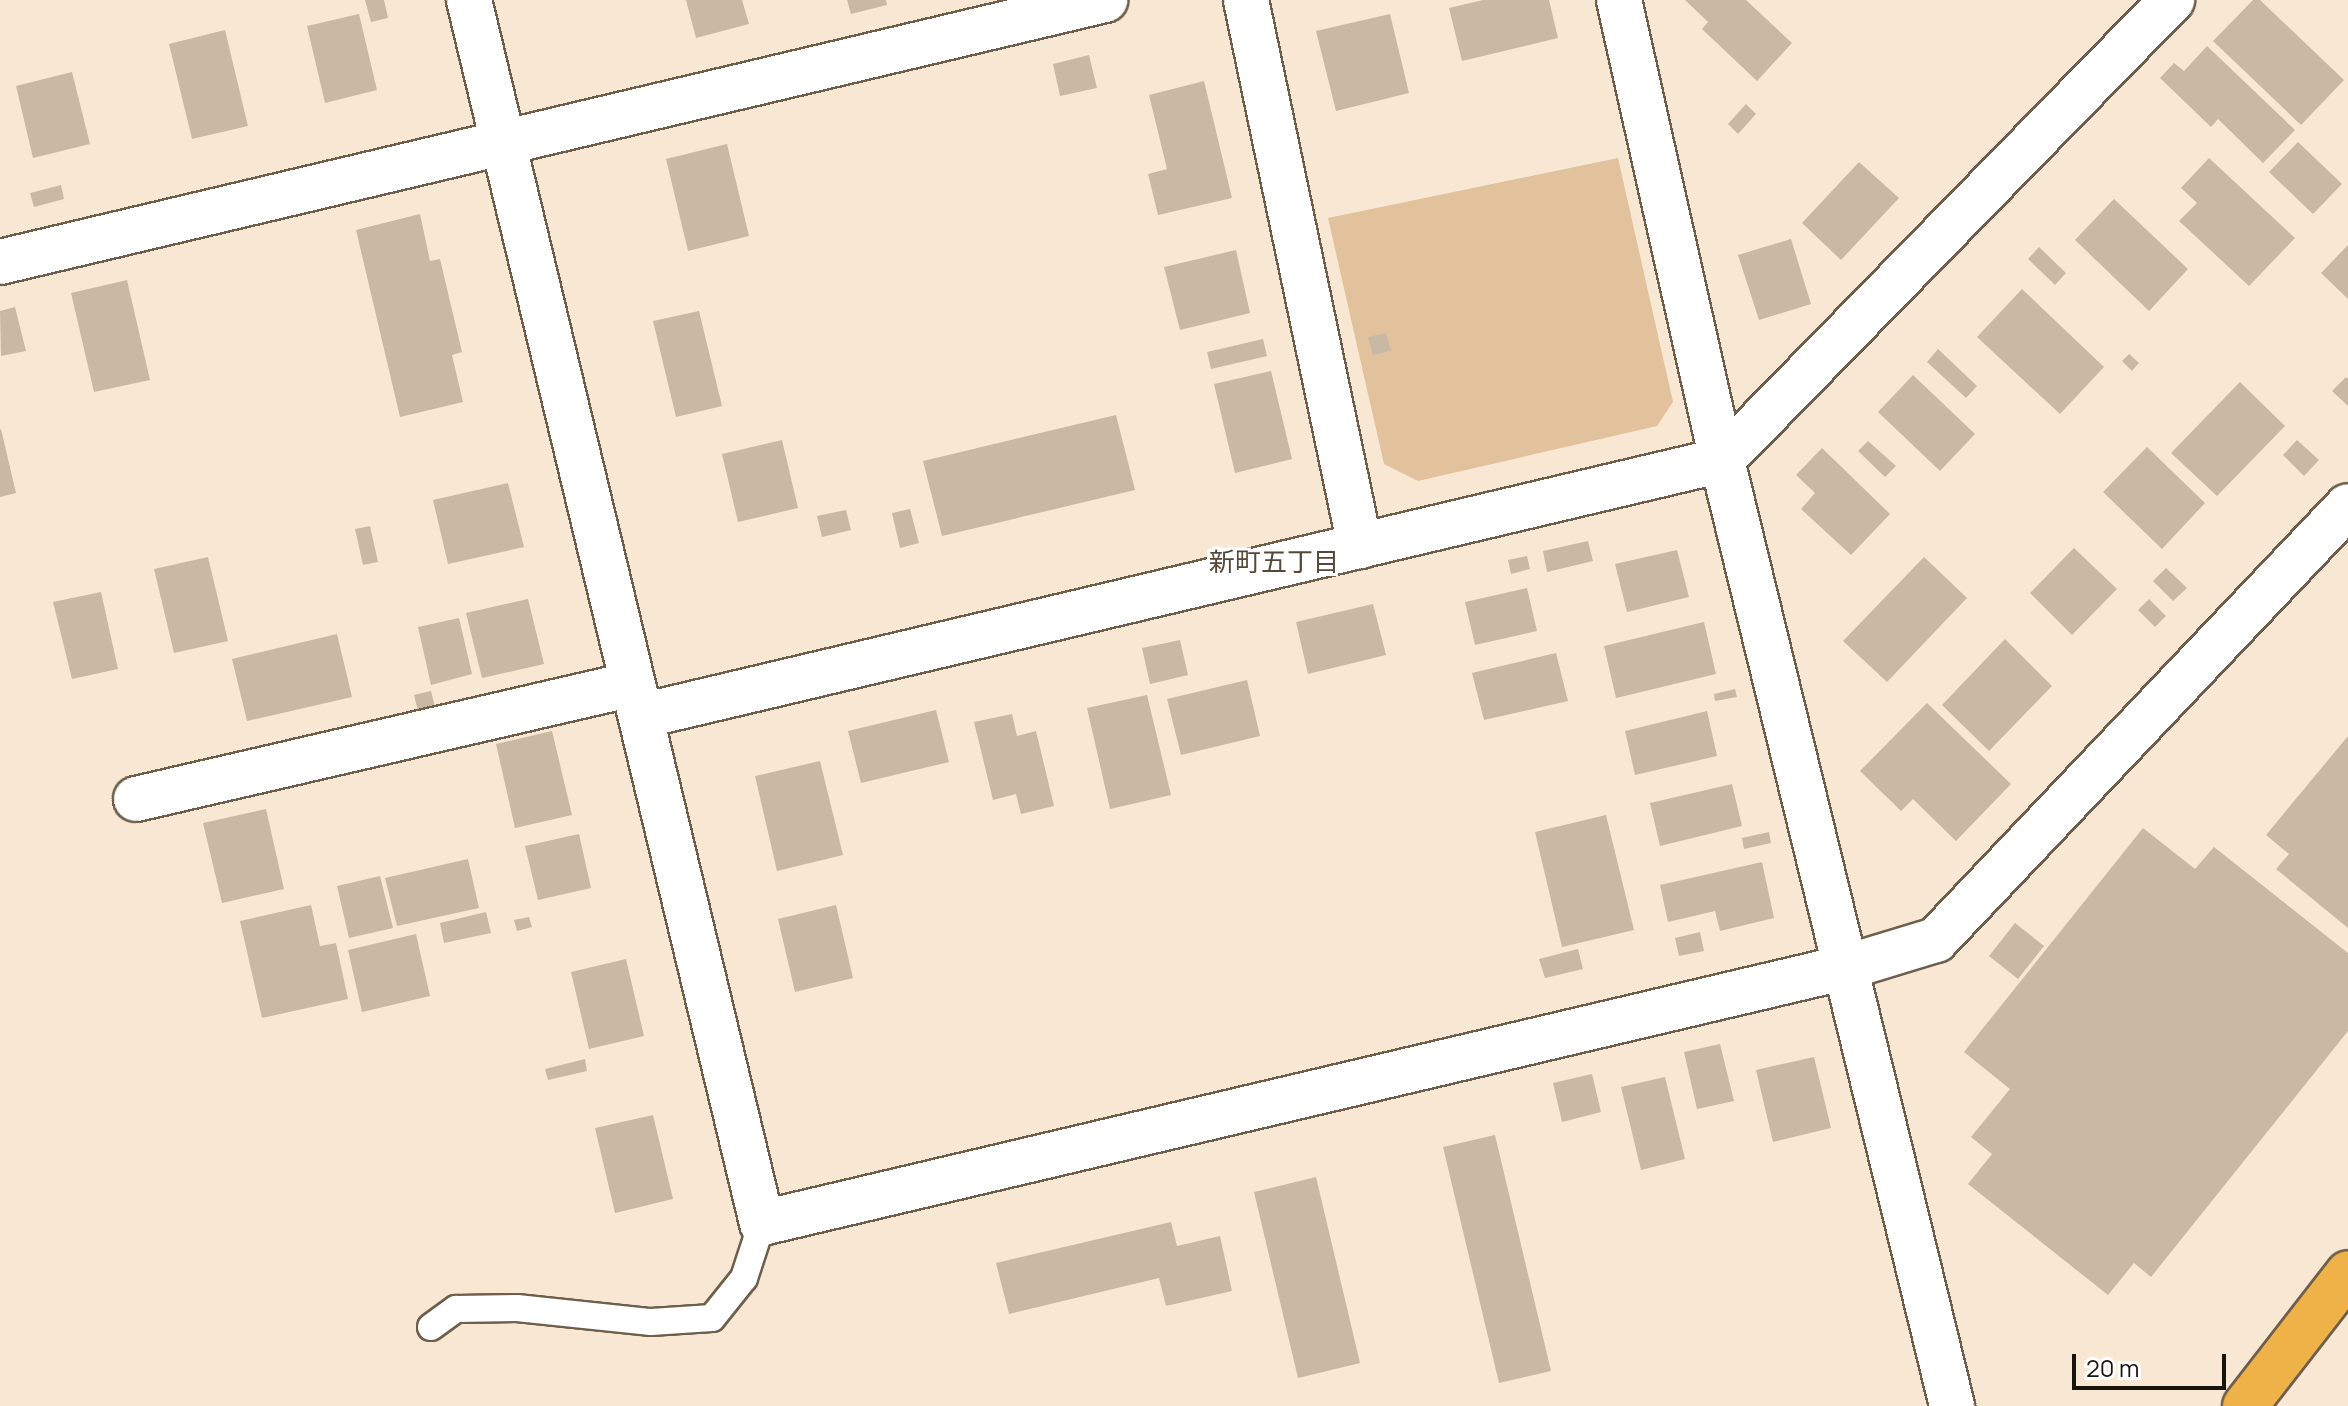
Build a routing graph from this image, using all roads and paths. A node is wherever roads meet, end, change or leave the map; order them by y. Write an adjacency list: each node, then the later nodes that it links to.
1 (469, 0): 6 (street)
2 (1105, 0): 6 (street)
3 (1246, 0): 10 (street)
4 (1619, 0): 8 (street)
5 (2172, 0): 8 (street)
6 (504, 145): 7 (street); 11 (street)
7 (0, 262)
8 (1722, 460): 10 (street); 13 (street)
9 (2348, 506): 13 (street)
10 (1360, 546): 11 (street)
11 (637, 700): 12 (street); 14 (street)
12 (136, 799)
13 (1847, 967): 14 (street); 17 (street)
14 (762, 1223): 16 (lane)
15 (2348, 1273): 18 (highway)
16 (431, 1327)
17 (1952, 1406)
18 (2245, 1406)

